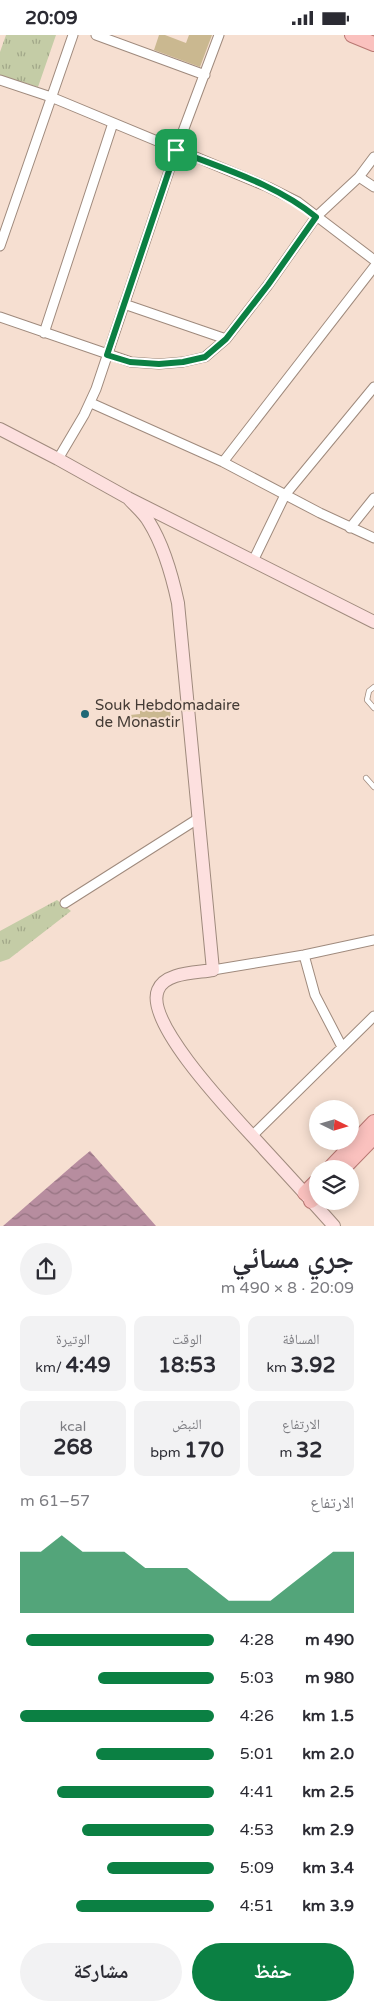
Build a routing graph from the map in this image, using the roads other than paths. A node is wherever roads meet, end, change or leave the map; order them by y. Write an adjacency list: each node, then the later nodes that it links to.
1 (73, 35): 8 (street)
2 (96, 35): 6 (street)
3 (219, 35): 6 (street)
4 (352, 35): 5 (main road)
5 (374, 44)
6 (205, 75): 10 (street)
7 (0, 79): 8 (street)
8 (51, 97): 9 (street); 15 (street)
9 (113, 123): 10 (street); 20 (street)
10 (176, 150): 14 (street); 18 (street)
11 (374, 157): 12 (street)
12 (359, 177): 13 (street); 14 (street)
13 (374, 187)
14 (316, 217): 16 (street); 21 (street)
15 (0, 246)
16 (374, 260)
17 (374, 267): 27 (street)
18 (124, 304): 21 (street); 22 (street)
19 (0, 317): 20 (street)
20 (44, 333): 22 (street)
21 (226, 339): 22 (street)
22 (107, 355): 24 (street)
23 (374, 387): 28 (street)
24 (90, 403): 26 (street); 27 (street)
25 (0, 429): 26 (street)
26 (58, 459): 29 (street)
27 (223, 462): 28 (street)
28 (285, 495): 31 (street); 33 (street)
29 (128, 498): 33 (street); 39 (street)
30 (374, 498): 31 (street)
31 (350, 528): 32 (street)
32 (374, 538)
33 (253, 561): 34 (street)
34 (374, 622)
35 (374, 687): 36 (lane)
36 (374, 708)
37 (366, 777): 38 (lane)
38 (374, 787)
39 (199, 818): 40 (street); 43 (street)
40 (65, 903)
41 (374, 940): 42 (street)
42 (304, 955): 43 (street); 45 (street)
43 (213, 970): 47 (street)
44 (374, 1016): 45 (street)
45 (342, 1047): 47 (street)
46 (374, 1123): 49 (main road)
47 (253, 1135): 51 (street)
48 (374, 1137): 50 (main road)
49 (338, 1160)
50 (352, 1160)
51 (309, 1194)
52 (322, 1210): 53 (street)
53 (334, 1226)

